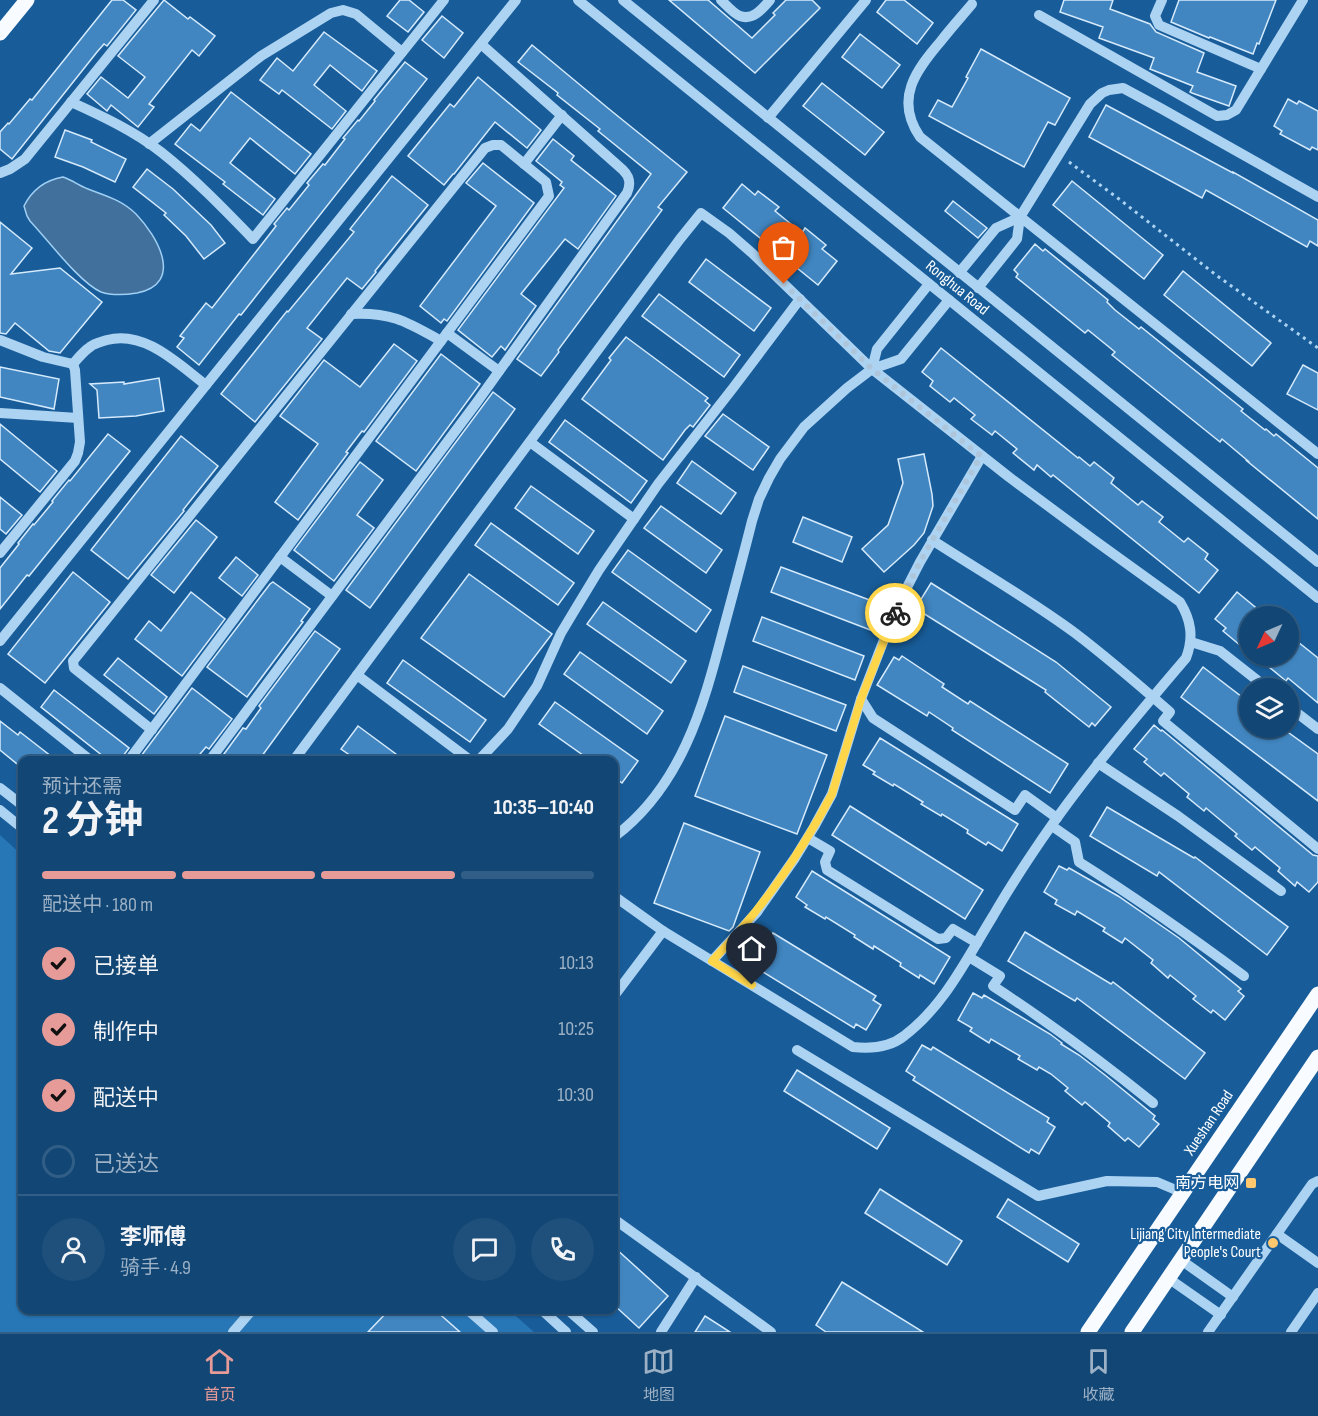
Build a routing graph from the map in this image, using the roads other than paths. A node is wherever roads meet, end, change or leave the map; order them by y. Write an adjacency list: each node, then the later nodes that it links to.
1 (27, 0): 14 (main road)
2 (154, 0): 18 (street)
3 (444, 0): 16 (street)
4 (516, 0): 15 (street)
5 (578, 0): 27 (street, Ronghua Road)
6 (623, 0): 20 (street, Ronghua Road)
7 (721, 0): 8 (street)
8 (770, 0)
9 (866, 0): 20 (street)
10 (1162, 0): 17 (street)
11 (1303, 0): 17 (street)
12 (972, 4): 25 (street)
13 (1039, 15): 17 (street)
14 (0, 33)
15 (481, 44): 19 (street); 37 (street)
16 (402, 52): 21 (street); 21 (street)
17 (1261, 69)
18 (71, 102): 21 (street); 23 (street)
19 (562, 116): 22 (street); 36 (street)
20 (768, 118): 26 (street, Ronghua Road)
21 (149, 144)
22 (524, 164): 31 (street); 32 (street)
23 (0, 173)
24 (1318, 197): 25 (street)
25 (1020, 217): 26 (street); 28 (street); 41 (street)
26 (959, 273): 28 (street, Ronghua Road)
27 (929, 284): 30 (street, Ronghua Road); 35 (street)
28 (978, 288): 47 (street, Ronghua Road)
29 (800, 299): 35 (street); 40 (street); 43 (street)
30 (949, 300): 35 (street); 49 (street, Ronghua Road)
31 (351, 314): 32 (street); 59 (street)
32 (444, 337): 36 (street); 46 (street)
33 (0, 340): 34 (street)
34 (73, 364): 37 (street); 39 (street)
35 (872, 369): 42 (street); 72 (street)
36 (499, 371): 48 (street)
37 (206, 385): 50 (street)
38 (0, 413): 39 (street)
39 (78, 418): 45 (street)
40 (530, 441): 43 (street); 52 (street)
41 (1318, 454)
42 (981, 456): 44 (street); 51 (street)
43 (634, 519): 65 (street)
44 (932, 540): 55 (street); 56 (street)
45 (0, 553)
46 (280, 557): 48 (street); 59 (street)
47 (1318, 562)
48 (332, 597): 62 (street)
49 (1318, 598)
50 (0, 641)
51 (1191, 642): 53 (street); 55 (street)
52 (357, 675): 63 (street); 64 (street)
53 (1254, 678)
54 (0, 688): 60 (street)
55 (1153, 697): 66 (street); 74 (street)
56 (861, 699): 70 (street); 73 (street)
57 (1299, 714): 58 (street)
58 (1318, 729)
59 (152, 730): 61 (street)
60 (85, 756)
61 (132, 756)
62 (213, 756)
63 (297, 756)
64 (465, 756)
65 (483, 756)
66 (1098, 763): 70 (street); 75 (street)
67 (0, 788): 68 (street)
68 (18, 803)
69 (0, 810): 71 (street)
70 (1055, 822): 78 (street); 81 (street)
71 (18, 825)
72 (618, 833)
73 (808, 838): 78 (street); 80 (street)
74 (1318, 849)
75 (1281, 891)
76 (618, 899): 77 (street)
77 (663, 930): 80 (street); 82 (street)
78 (977, 944): 79 (street)
79 (969, 957): 80 (street); 86 (street)
80 (712, 961)
81 (1244, 976)
82 (618, 991)
83 (1318, 994): 88 (main road, Xueshan Road)
84 (797, 1050): 88 (street)
85 (1318, 1058): 91 (main road)
86 (1153, 1102)
87 (1318, 1181): 90 (street)
88 (1183, 1193): 108 (main road, Xueshan Road)
89 (618, 1222): 93 (street)
90 (1276, 1234): 92 (street); 96 (street)
91 (1180, 1260): 94 (main road); 96 (street)
92 (1318, 1263)
93 (696, 1277): 106 (street); 107 (street)
94 (1168, 1278): 101 (street); 109 (main road)
95 (1318, 1293): 111 (street)
96 (1233, 1297): 101 (street)
97 (249, 1314): 102 (street)
98 (473, 1314): 103 (street)
99 (547, 1314): 104 (street)
100 (573, 1314): 105 (street)
101 (1221, 1315): 110 (street)
102 (233, 1332)
103 (493, 1332)
104 (567, 1332)
105 (593, 1332)
106 (662, 1332)
107 (771, 1332)
108 (1088, 1332)
109 (1132, 1332)
110 (1209, 1332)
111 (1291, 1332)

